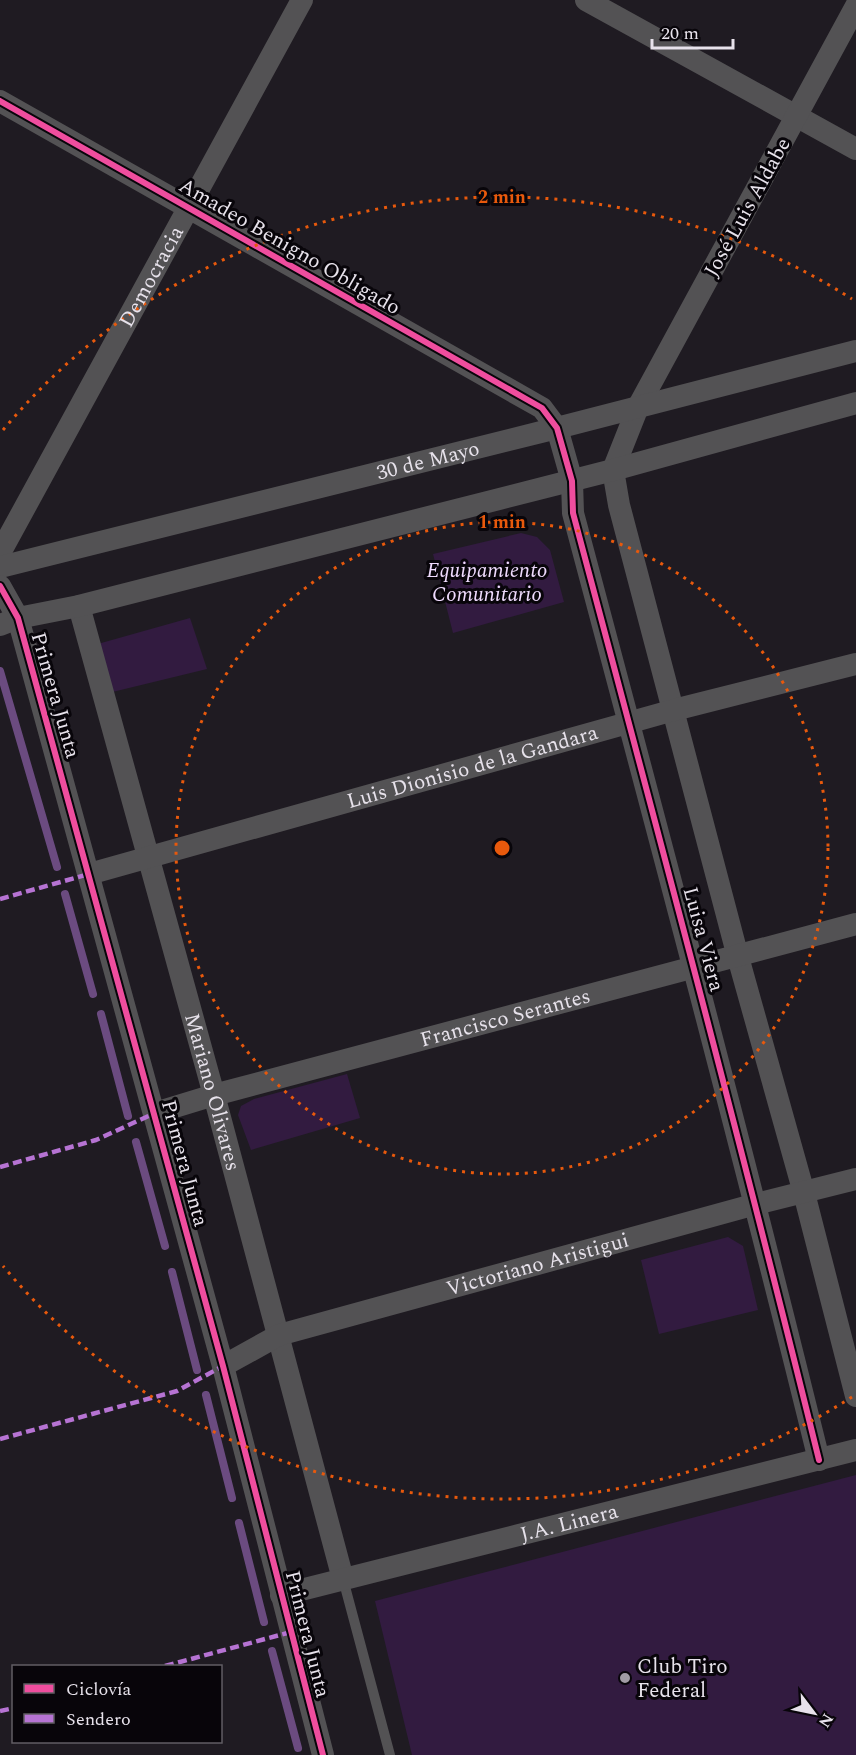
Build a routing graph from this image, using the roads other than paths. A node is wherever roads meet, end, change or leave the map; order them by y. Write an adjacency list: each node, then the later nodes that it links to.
1 (302, 0): 7 (street, Democracia)
2 (586, 0): 5 (street)
3 (856, 6): 5 (street, José Luis Aldabe)
4 (0, 101): 7 (street, Amadeo Benigno Obligado)
5 (797, 116): 6 (street); 10 (street, José Luis Aldabe)
6 (856, 149)
7 (188, 206): 11 (street, Amadeo Benigno Obligado); 14 (street, Democracia)
8 (856, 351): 10 (street, 30 de Mayo)
9 (856, 403): 12 (street)
10 (638, 407): 11 (street, 30 de Mayo); 12 (street, Luisa Viera)
11 (557, 428): 13 (street, Luisa Viera); 15 (street, 30 de Mayo)
12 (613, 470): 13 (street); 20 (street, Luisa Viera)
13 (572, 481): 17 (street); 21 (street, Luisa Viera)
14 (0, 553)
15 (0, 567)
16 (0, 586): 18 (street, Primera Junta)
17 (79, 606): 18 (street); 22 (street, Mariano Olivares)
18 (9, 621): 23 (street, Primera Junta)
19 (856, 664): 20 (street, Luis Dionisio de la Gandara)
20 (674, 710): 21 (street, Luis Dionisio de la Gandara); 25 (street, Luisa Viera)
21 (630, 724): 22 (street, Luis Dionisio de la Gandara); 26 (street, Luisa Viera)
22 (148, 858): 23 (street, Luis Dionisio de la Gandara); 27 (street, Mariano Olivares)
23 (89, 874): 28 (street, Primera Junta)
24 (856, 924): 25 (street, Francisco Serantes)
25 (738, 957): 26 (street, Francisco Serantes); 30 (street, Luisa Viera)
26 (694, 966): 27 (street, Francisco Serantes); 31 (street, Luisa Viera)
27 (214, 1095): 28 (street, Francisco Serantes); 32 (street, Mariano Olivares)
28 (155, 1113): 33 (street, Primera Junta)
29 (856, 1179): 30 (street, Victoriano Aristigui)
30 (804, 1193): 31 (street, Victoriano Aristigui); 34 (street, Luisa Viera)
31 (756, 1204): 32 (street, Victoriano Aristigui); 36 (street, Luisa Viera)
32 (279, 1335): 33 (street, Victoriano Aristigui); 37 (street, Mariano Olivares)
33 (224, 1366): 38 (street, Primera Junta)
34 (856, 1396)
35 (856, 1450): 36 (street, J.A. Linera)
36 (819, 1460): 37 (street, J.A. Linera)
37 (343, 1579): 38 (street, J.A. Linera); 40 (lane)
38 (281, 1595): 39 (street, Primera Junta)
39 (323, 1755)
40 (390, 1755)

